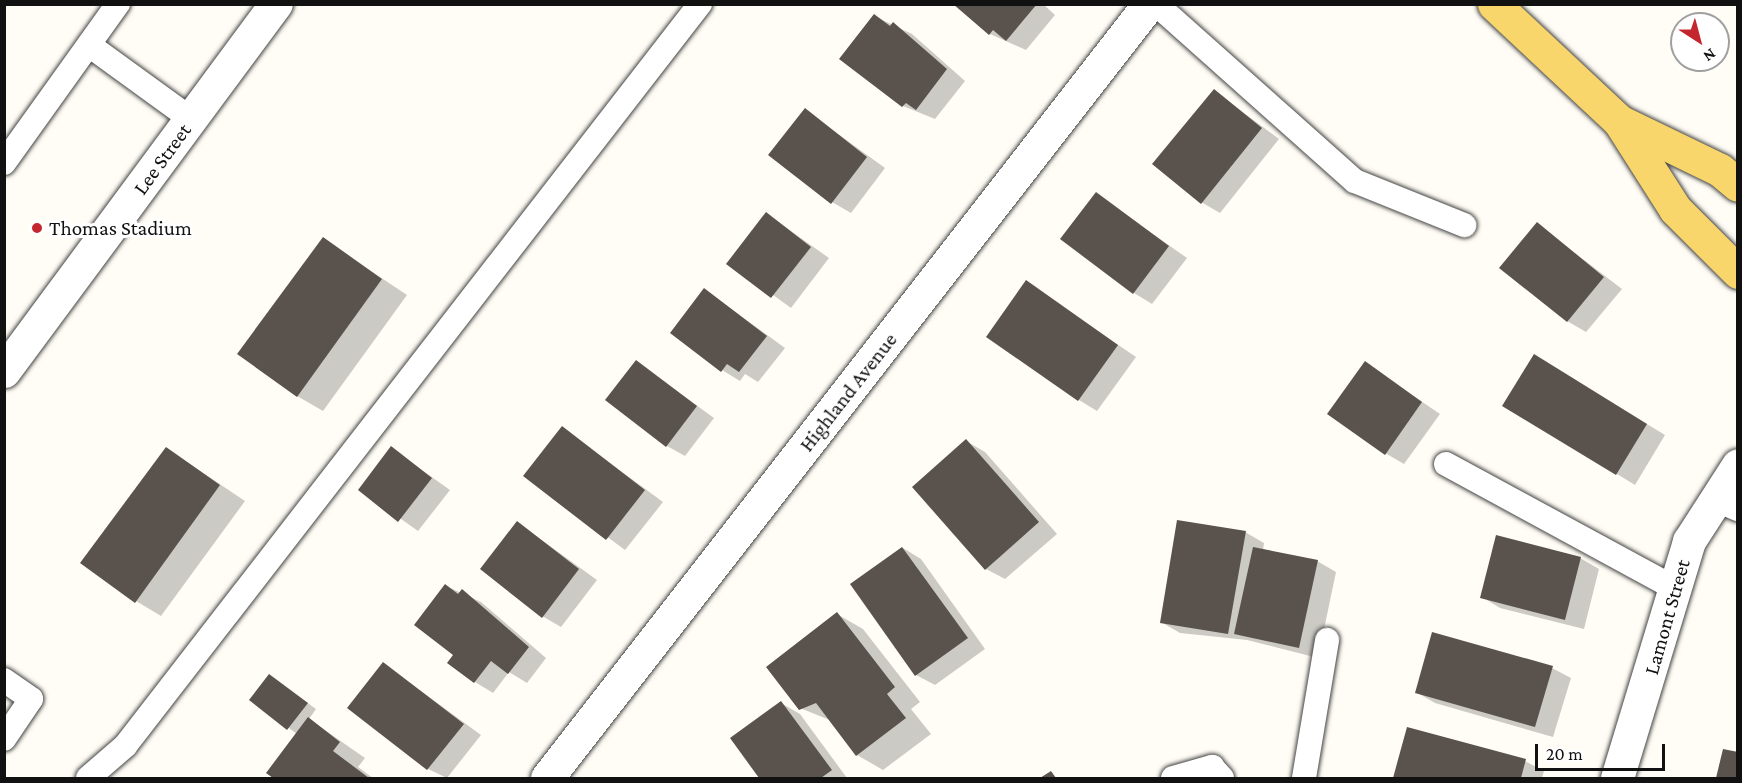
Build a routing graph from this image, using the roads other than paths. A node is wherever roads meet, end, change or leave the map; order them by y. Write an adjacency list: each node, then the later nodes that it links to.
1 (118, 4): 7 (lane)
2 (276, 4): 8 (street, Lee Street)
3 (700, 4): 22 (lane)
4 (1149, 4): 23 (street, Highland Avenue)
5 (1156, 4): 12 (lane)
6 (1494, 4): 9 (main road)
7 (89, 45): 8 (lane); 10 (lane)
8 (191, 118): 14 (street, Lee Street)
9 (1619, 121): 11 (main road); 13 (main road)
10 (4, 163)
11 (1737, 185)
12 (1464, 225)
13 (1737, 272)
14 (4, 371)
15 (1446, 464): 18 (lane)
16 (1737, 465): 17 (street, Lamont Street)
17 (1726, 504): 18 (street, Lamont Street)
18 (1673, 587): 27 (street, Lamont Street)
19 (1327, 640): 26 (lane)
20 (4, 680): 21 (lane)
21 (4, 739)
22 (88, 778)
23 (547, 778)
24 (1173, 778): 25 (lane)
25 (1222, 778)
26 (1304, 778)
27 (1617, 778)

